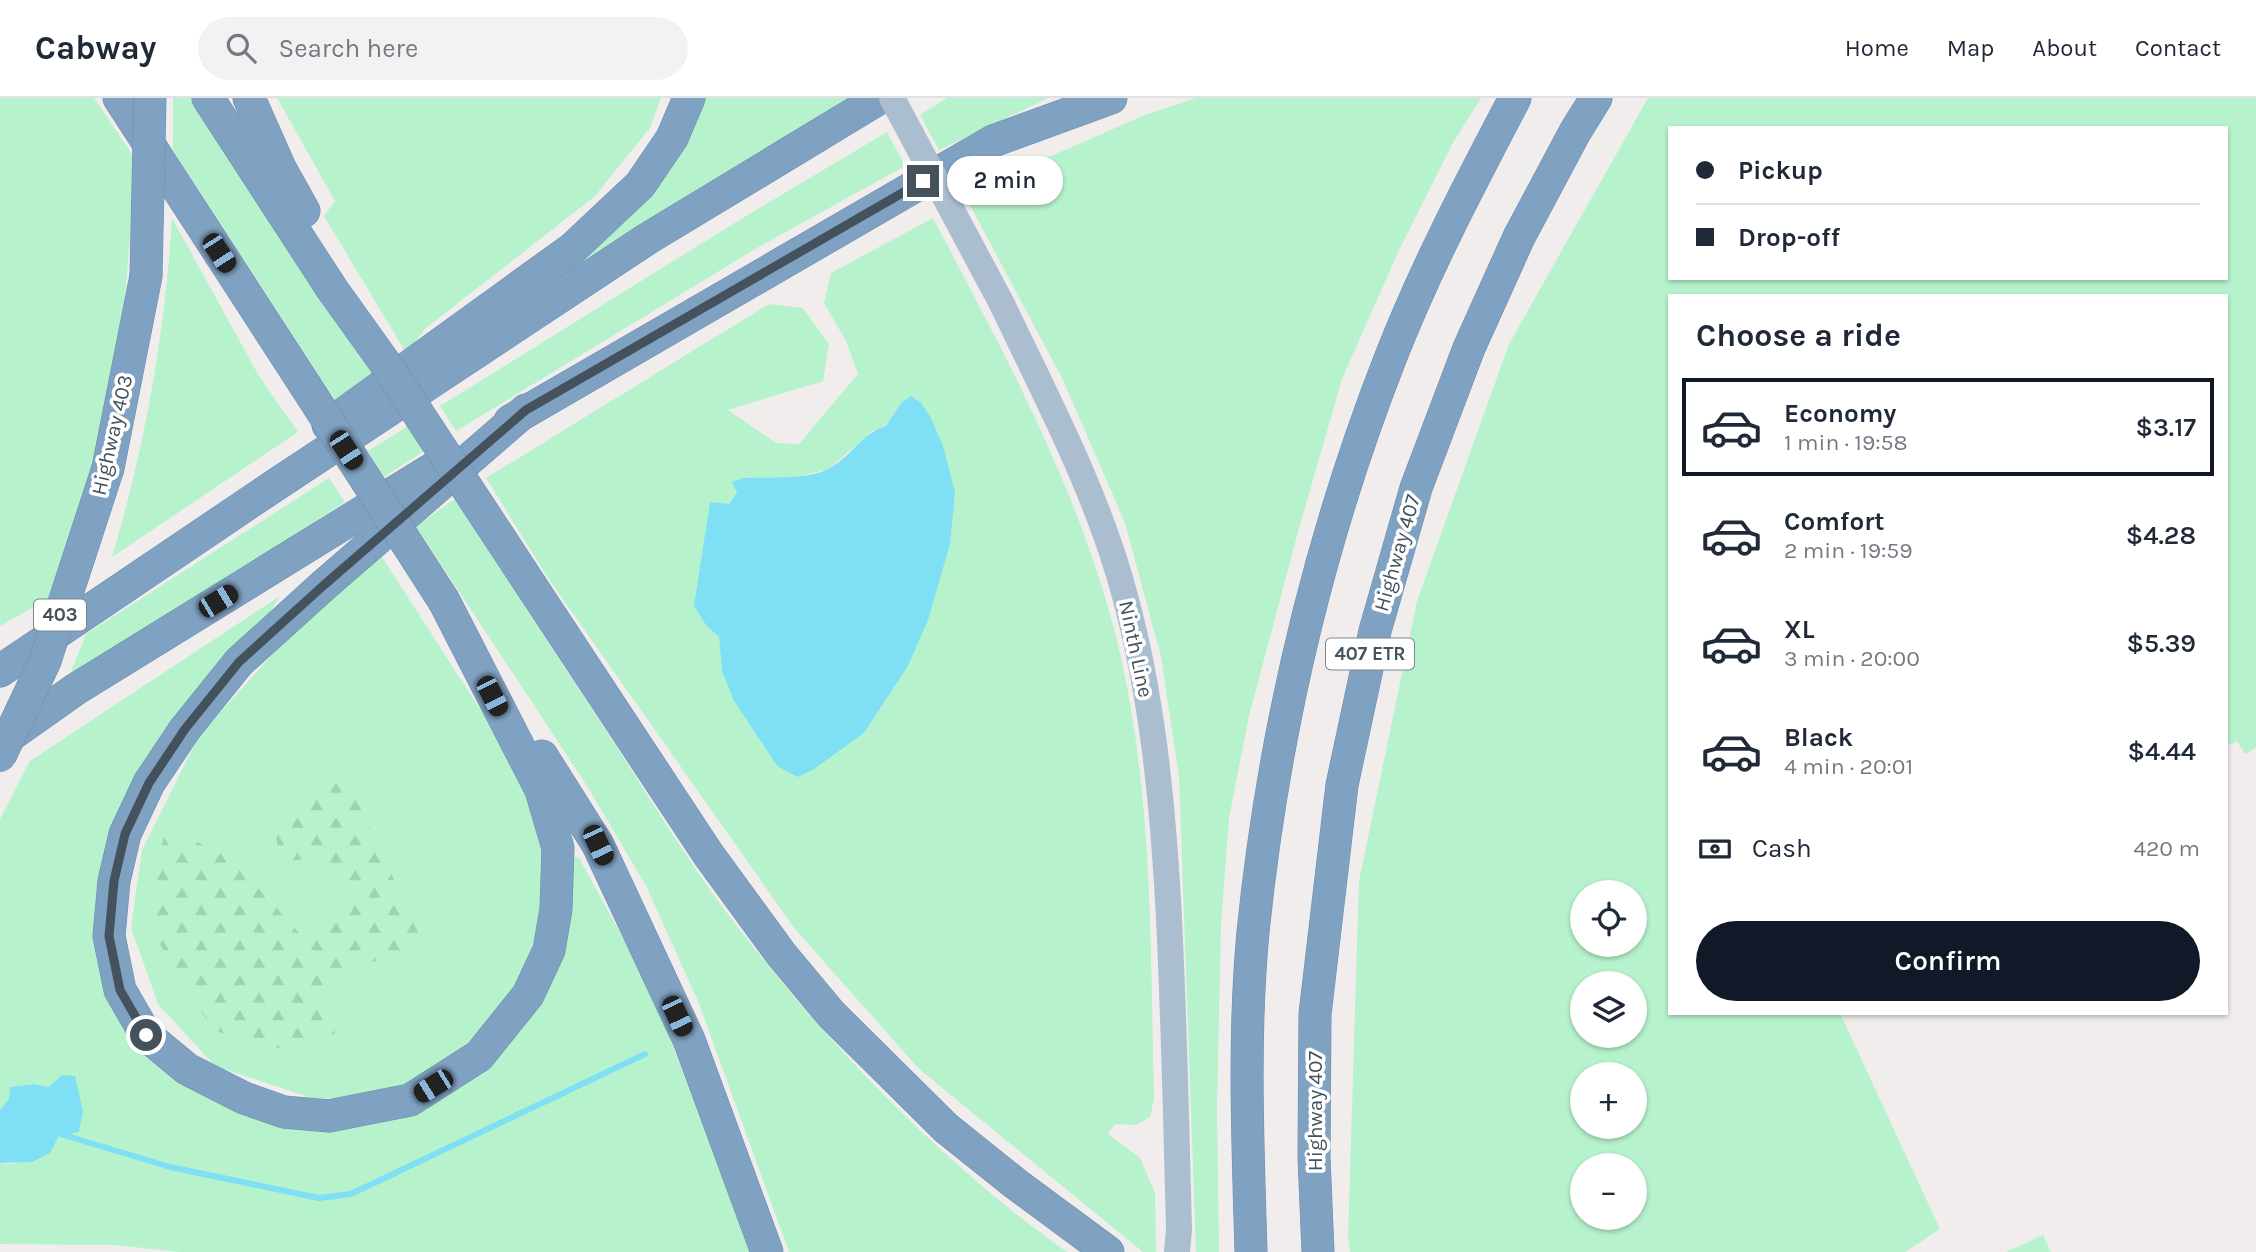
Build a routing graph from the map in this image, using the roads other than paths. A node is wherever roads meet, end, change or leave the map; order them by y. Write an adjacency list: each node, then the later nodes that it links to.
1 (119, 98): 14 (highway, bridge)
2 (150, 98): 17 (highway, Highway 403 / 403, bridge)
3 (208, 98): 11 (highway)
4 (249, 98): 11 (highway)
5 (689, 98): 13 (highway)
6 (880, 98): 13 (highway)
7 (892, 98): 20 (main road, Ninth Line, bridge)
8 (1111, 98): 12 (highway)
9 (1515, 98): 21 (highway, 407 ETR)
10 (1596, 98): 22 (highway, Highway 407 / 407 ETR)
11 (344, 294): 19 (highway, bridge)
12 (526, 410): 14 (highway); 16 (highway)
13 (268, 490): 15 (highway)
14 (444, 601): 18 (highway)
15 (0, 671)
16 (0, 743)
17 (0, 756)
18 (767, 1252)
19 (1108, 1252)
20 (1177, 1252)
21 (1251, 1252)
22 (1318, 1252)

